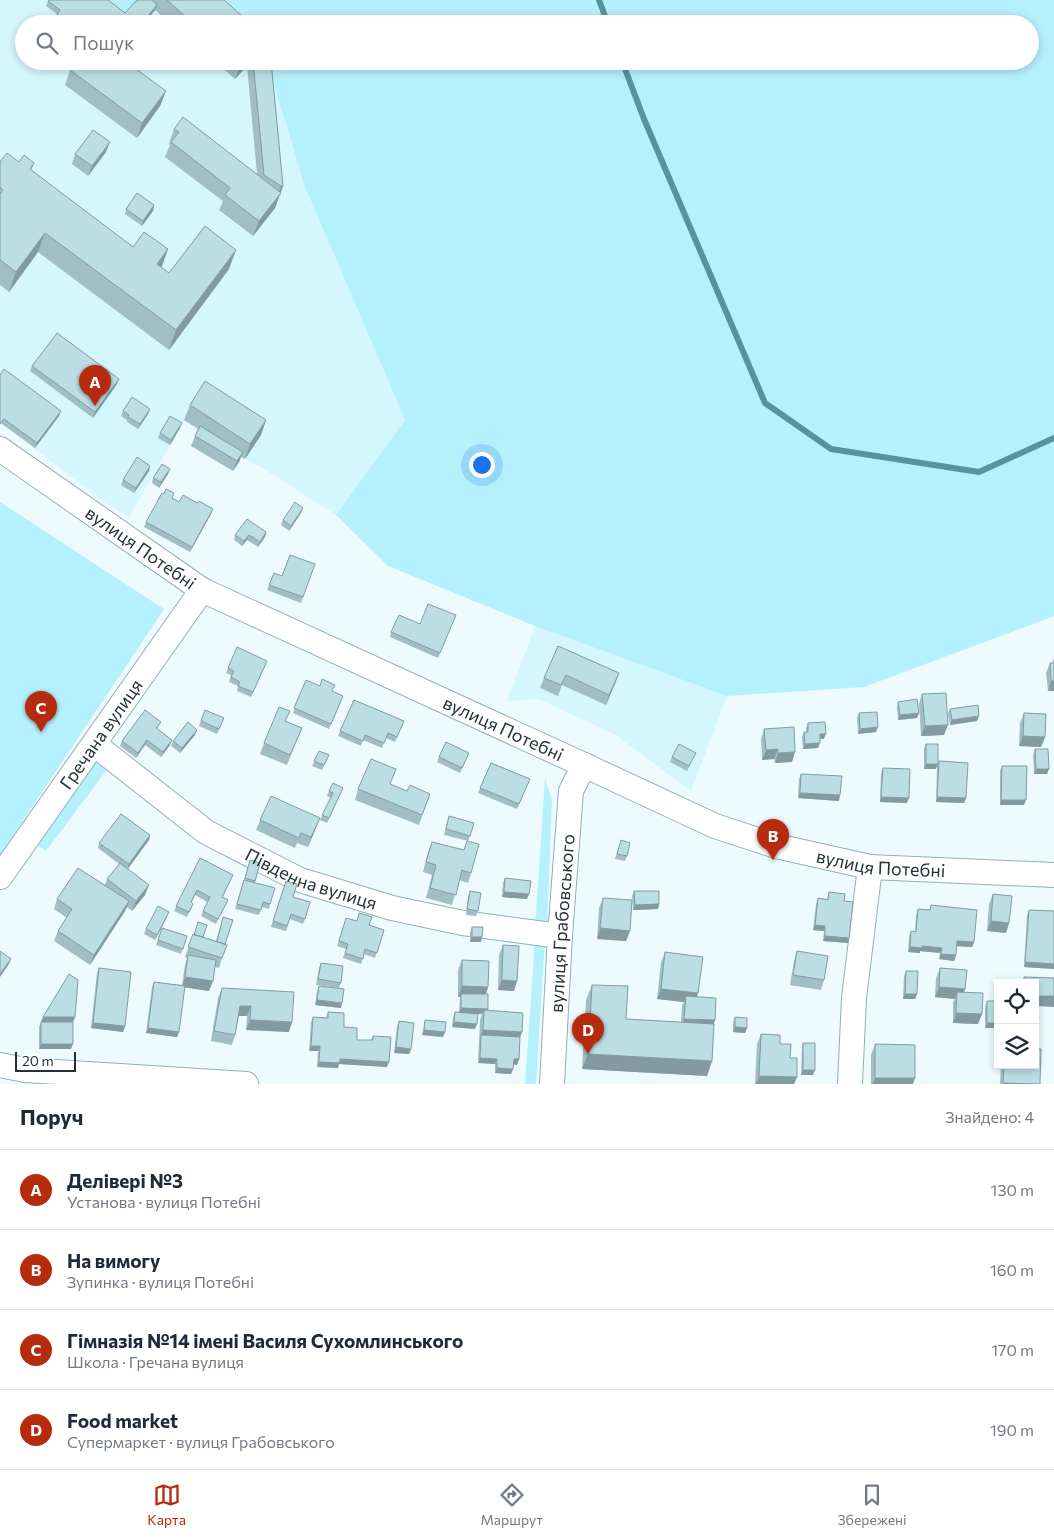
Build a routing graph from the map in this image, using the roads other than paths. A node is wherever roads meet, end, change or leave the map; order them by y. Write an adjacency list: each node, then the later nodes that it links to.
1 (0, 449): 2 (street, вулиця Потебні)
2 (202, 590): 3 (street, Гречана вулиця); 4 (street, вулиця Потебні)
3 (94, 744): 7 (street, Гречана вулиця); 8 (street, Південна вулиця)
4 (584, 764): 5 (street, вулиця Потебні); 8 (street, вулиця Грабовського)
5 (870, 868): 6 (street, вулиця Потебні); 12 (street)
6 (1054, 875)
7 (0, 877)
8 (560, 936): 11 (street, вулиця Грабовського)
9 (0, 1065): 10 (street)
10 (246, 1084)
11 (552, 1084)
12 (850, 1084)

